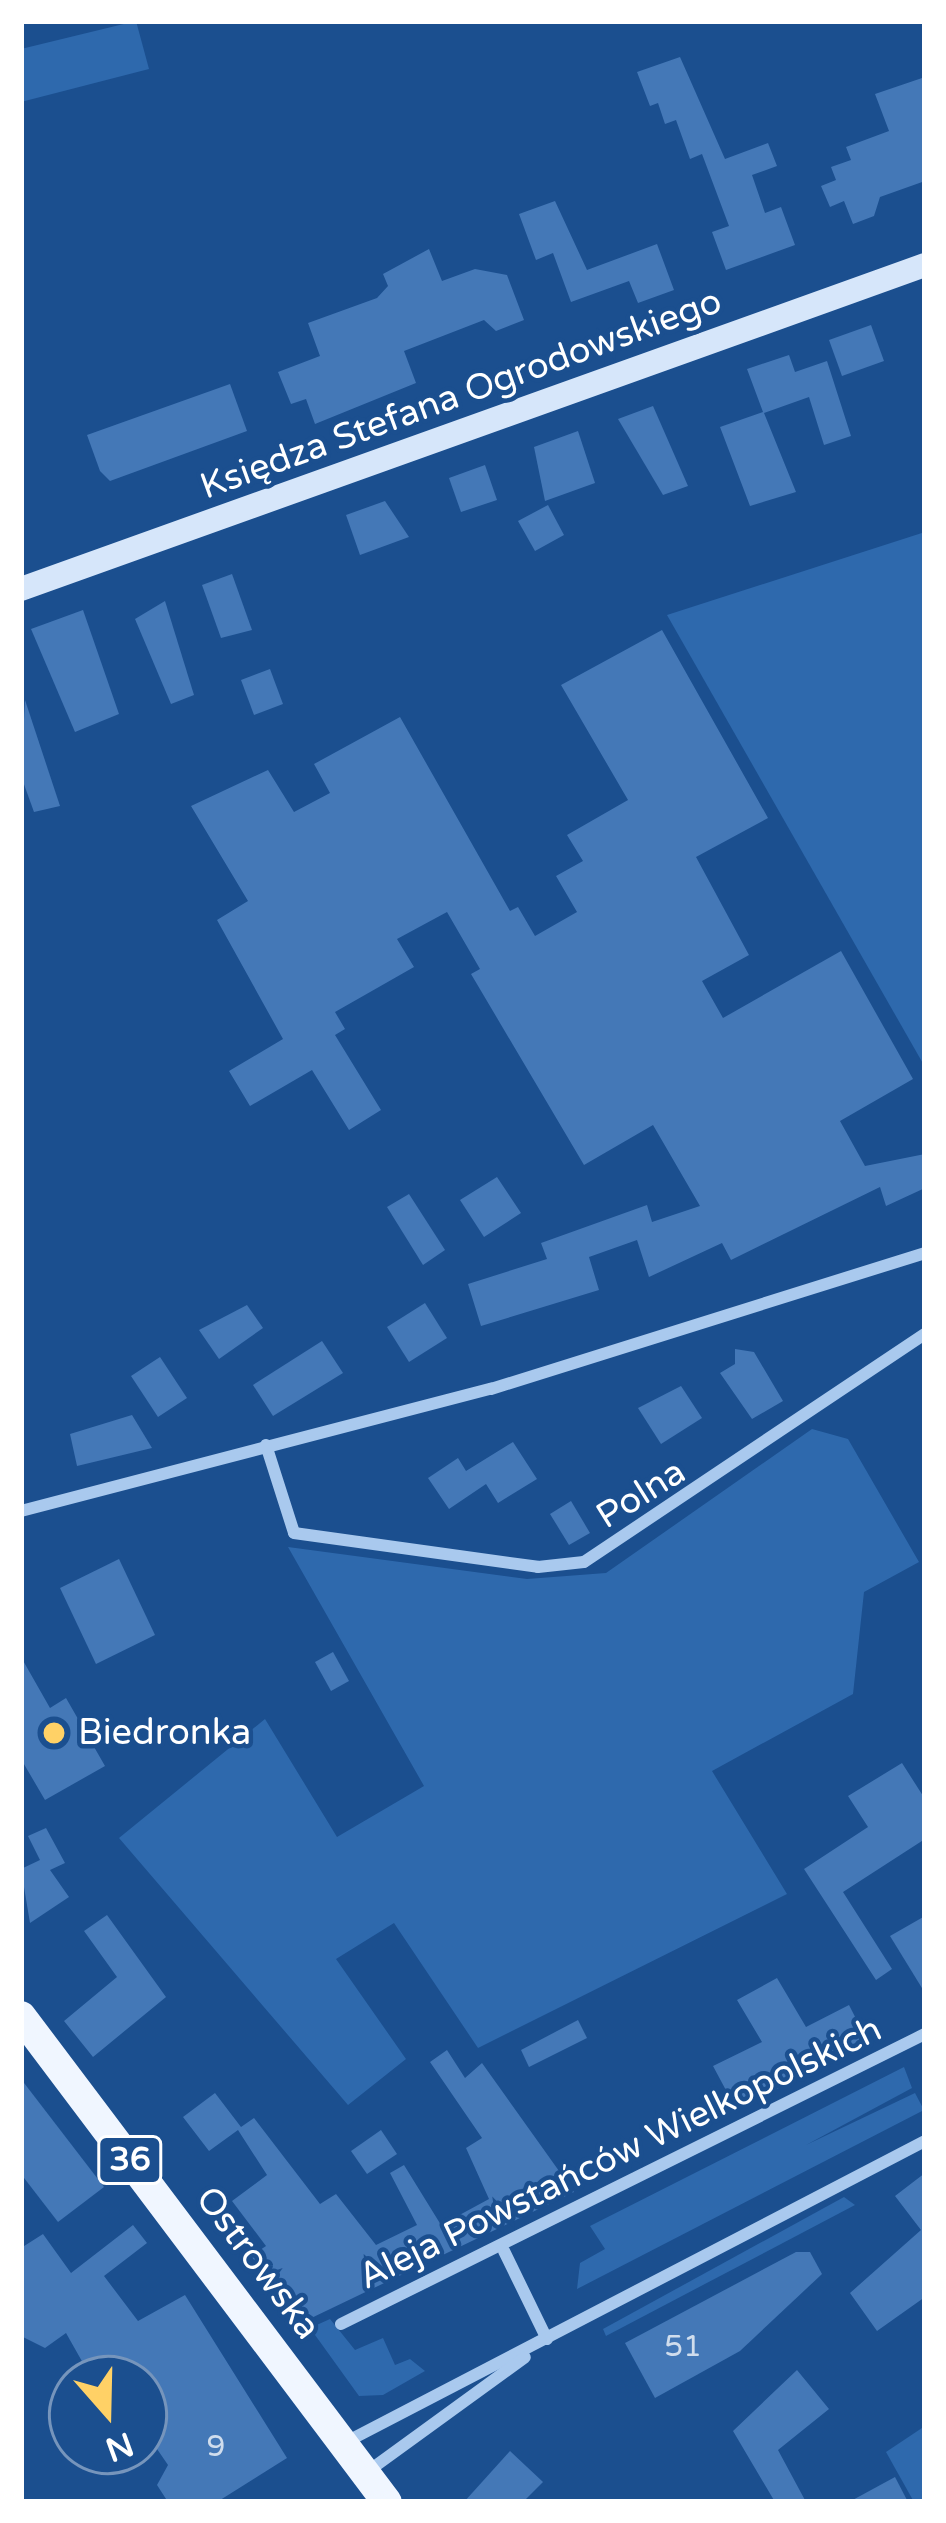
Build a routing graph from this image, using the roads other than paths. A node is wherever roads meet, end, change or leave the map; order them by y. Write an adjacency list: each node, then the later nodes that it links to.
1 (925, 266): 2 (street, Księdza Stefana Ogrodowskiego)
2 (21, 589)
3 (925, 1253): 5 (street)
4 (925, 1334): 5 (street, Polna)
5 (266, 1445): 6 (street)
6 (21, 1510)
7 (21, 2016): 13 (main road, Ostrowska / 36)
8 (925, 2034): 10 (street, Aleja Powstańców Wielkopolskich)
9 (925, 2141): 12 (street)
10 (504, 2251): 11 (street, Aleja Powstańców Wielkopolskich); 12 (street)
11 (340, 2324)
12 (547, 2339): 13 (street); 14 (street)
13 (345, 2443): 14 (main road, Ostrowska / 36)
14 (366, 2472): 15 (main road, Ostrowska / 36)
15 (387, 2502)

